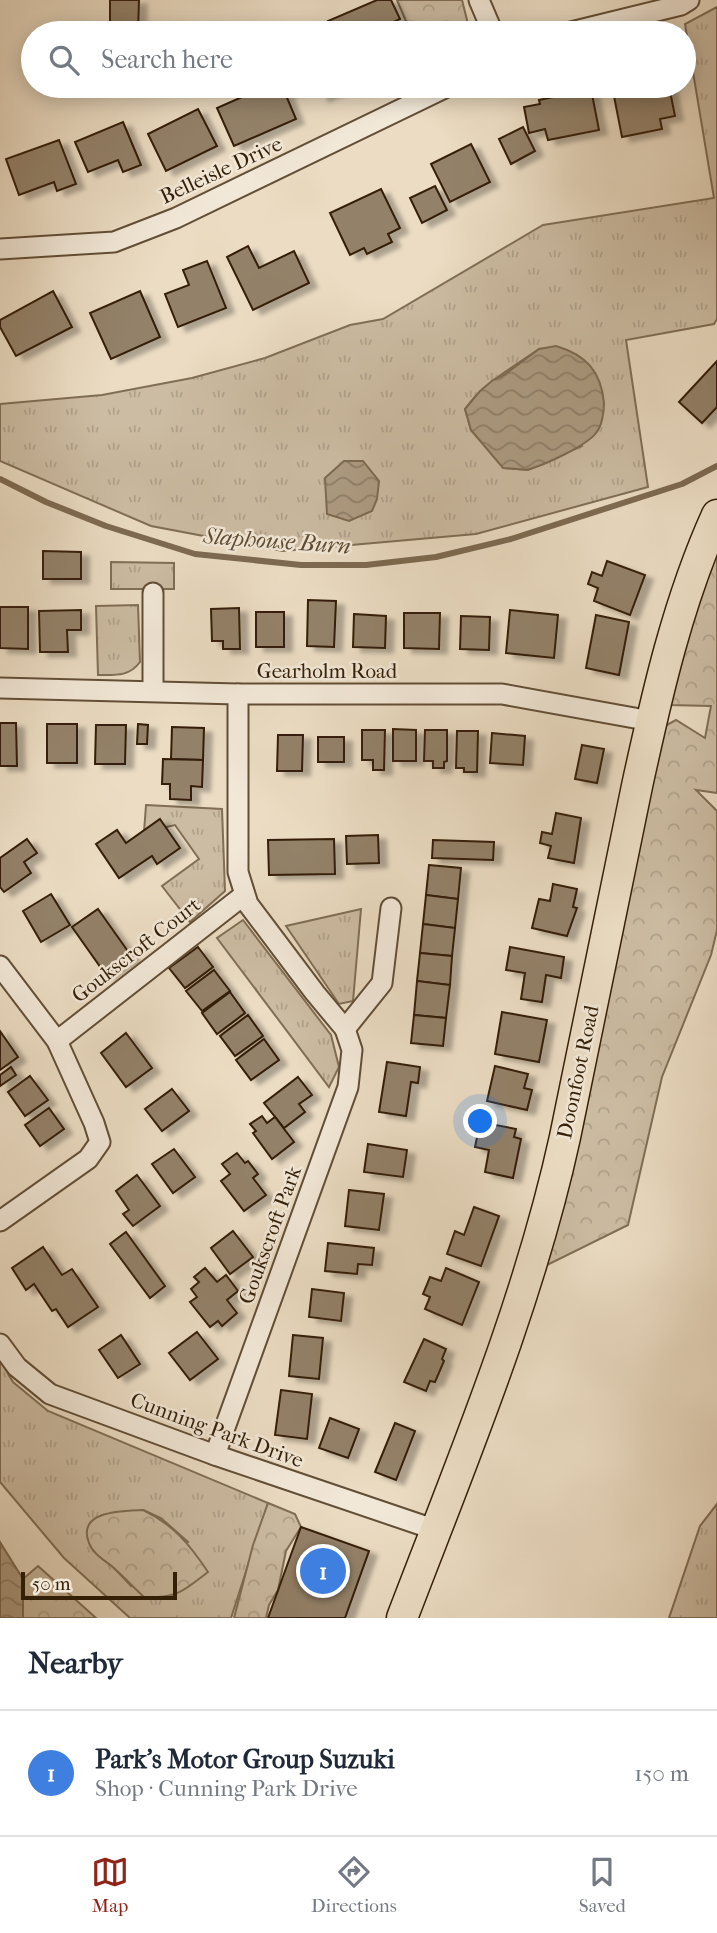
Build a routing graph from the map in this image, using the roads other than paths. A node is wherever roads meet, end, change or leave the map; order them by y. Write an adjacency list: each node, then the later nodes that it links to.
1 (479, 0): 3 (street)
2 (689, 0): 4 (street)
3 (488, 21)
4 (616, 21)
5 (424, 98): 6 (street, Belleisle Drive)
6 (0, 249)
7 (717, 515): 12 (main road, Doonfoot Road)
8 (153, 593): 10 (street)
9 (0, 688): 10 (street, Gearholm Road)
10 (153, 691): 11 (street, Gearholm Road)
11 (238, 694): 12 (street, Gearholm Road); 13 (street)
12 (651, 721): 21 (main road, Doonfoot Road)
13 (244, 895): 16 (street); 17 (street, Goukscroft Court)
14 (391, 908): 16 (street)
15 (0, 966): 17 (street)
16 (345, 1028): 20 (street, Goukscroft Park)
17 (57, 1041): 18 (street)
18 (0, 1221)
19 (0, 1344): 20 (street, Cunning Park Drive)
20 (215, 1455): 21 (street, Cunning Park Drive)
21 (436, 1530): 22 (main road, Doonfoot Road)
22 (402, 1618)

